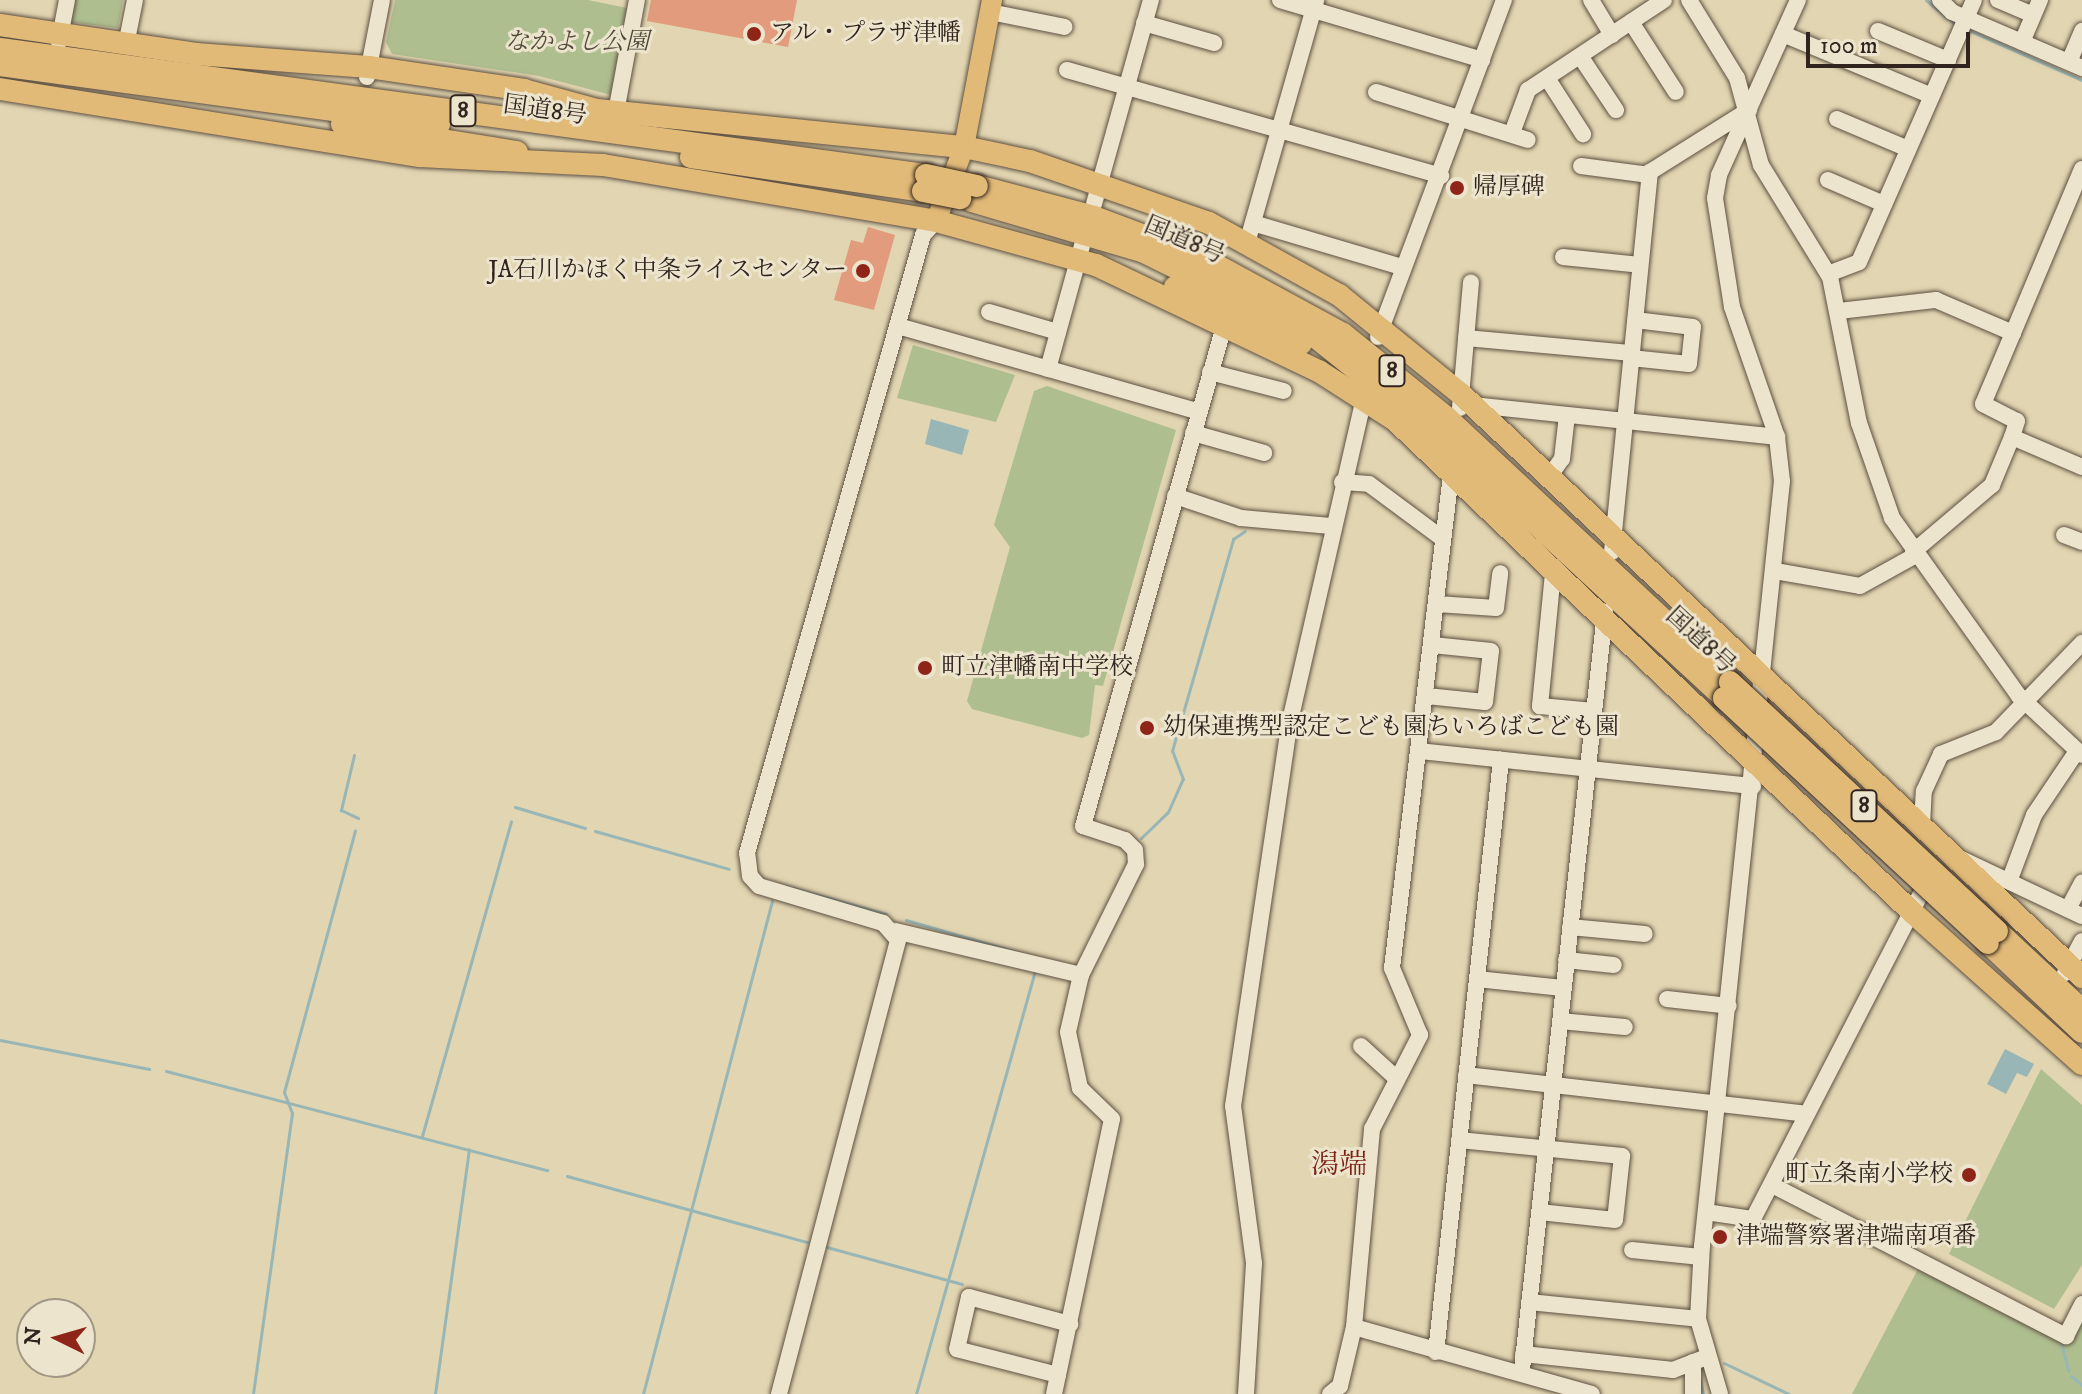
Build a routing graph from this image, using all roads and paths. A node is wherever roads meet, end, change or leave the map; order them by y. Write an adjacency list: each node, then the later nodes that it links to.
1 (67, 0): 27 (street)
2 (135, 0): 30 (street)
3 (382, 0): 39 (street)
4 (637, 0): 49 (street)
5 (1151, 0): 19 (street)
6 (1280, 0): 15 (street)
7 (1504, 0): 33 (street)
8 (1591, 0): 26 (street)
9 (1664, 0): 18 (street)
10 (1689, 0): 47 (street)
11 (1798, 0): 25 (street)
12 (1940, 0): 21 (street)
13 (1974, 0): 21 (street)
14 (1998, 0): 17 (street)
15 (1314, 4): 33 (street); 52 (street)
16 (991, 6): 22 (street); 56 (main road)
17 (2036, 8): 28 (street)
18 (1631, 22): 26 (street); 45 (street)
19 (1144, 23): 29 (street); 42 (street)
20 (0, 25): 27 (highway)
21 (1963, 25): 28 (street); 34 (street)
22 (1065, 27)
23 (1878, 31): 34 (street)
24 (2082, 31): 37 (street)
25 (1783, 34): 46 (street); 47 (street)
26 (1612, 35): 32 (street)
27 (59, 40): 30 (highway)
28 (2022, 42): 37 (street)
29 (1214, 43)
30 (126, 45): 35 (highway)
31 (0, 49): 35 (highway, 国道8号 / 8)
32 (1580, 56): 40 (street); 48 (street)
33 (1482, 60): 50 (street)
34 (1948, 60): 46 (street)
35 (191, 62): 39 (highway); 49 (highway, 8); 64 (highway, 国道8号 / 8)
36 (0, 65): 41 (highway, 国道8号 / 8)
37 (2075, 65)
38 (1067, 70): 42 (street)
39 (368, 72): 49 (highway)
40 (1547, 78): 53 (street); 54 (street)
41 (49, 83): 43 (highway); 58 (highway); 58 (highway); 64 (highway, 国道8号 / 8)
42 (1127, 85): 52 (street); 65 (street)
43 (0, 89)
44 (1376, 92): 50 (street)
45 (1676, 92)
46 (1932, 96): 57 (street)
47 (1750, 109): 61 (street); 74 (street); 95 (street)
48 (1616, 110)
49 (607, 111): 56 (highway)
50 (1462, 116): 53 (street); 62 (street)
51 (1837, 119): 57 (street)
52 (1279, 129): 62 (street); 69 (street)
53 (1512, 133): 55 (street)
54 (1583, 134)
55 (1528, 140)
56 (964, 147): 65 (highway); 68 (main road)
57 (1908, 149): 67 (street)
58 (603, 165): 68 (highway)
59 (1581, 166): 61 (street)
60 (2082, 169): 82 (street)
61 (1649, 175): 72 (street)
62 (1441, 176): 73 (street)
63 (1828, 180): 67 (street)
64 (925, 183): 66 (highway, 国道8号 / 8, bridge)
65 (1101, 192): 69 (highway); 103 (highway, 8)
66 (975, 193): 98 (highway, 国道8号 / 8); 103 (highway, 国道8号 / 8)
67 (1884, 204): 74 (street)
68 (936, 221): 70 (highway); 79 (street)
69 (1250, 233): 73 (street); 83 (highway)
70 (1086, 256): 80 (highway); 81 (street); 98 (highway, 8)
71 (1563, 257): 72 (street)
72 (1640, 265): 78 (street)
73 (1402, 267): 83 (street)
74 (1828, 274): 76 (street)
75 (1471, 282): 84 (street)
76 (1839, 311): 82 (street); 109 (street)
77 (989, 312): 81 (street)
78 (1635, 320): 85 (street); 85 (street)
79 (898, 326): 86 (street); 137 (street)
80 (1224, 326): 87 (street); 89 (highway)
81 (1058, 332): 86 (street)
82 (2013, 333): 96 (street)
83 (1379, 334): 90 (highway)
84 (1466, 338): 85 (street); 90 (street)
85 (1631, 356): 93 (street)
86 (1048, 369): 91 (street)
87 (1210, 372): 88 (street); 91 (street)
88 (1284, 391)
89 (1364, 395): 98 (highway); 101 (street)
90 (1465, 402): 92 (street); 100 (highway)
91 (1199, 412): 94 (street)
92 (1567, 415): 93 (street); 100 (street)
93 (1625, 421): 95 (street); 108 (street)
94 (1193, 433): 97 (street); 102 (street)
95 (1777, 437): 110 (street)
96 (2012, 437): 99 (street); 109 (street)
97 (1264, 453)
98 (1450, 460): 106 (street); 112 (highway); 120 (highway, 国道8号 / 8)
99 (2082, 467)
100 (1548, 478): 108 (highway)
101 (1342, 482): 104 (street); 106 (street)
102 (1175, 496): 104 (street); 144 (street)
103 (1546, 509): 120 (highway, 国道8号 / 8)
104 (1331, 526): 177 (street)
105 (2064, 535): 107 (street)
106 (1443, 539): 113 (street)
107 (2082, 542)
108 (1612, 544): 119 (highway)
109 (1914, 554): 110 (street); 122 (street)
110 (1775, 571): 119 (street)
111 (1500, 573): 113 (street)
112 (1553, 573): 114 (highway); 123 (street)
113 (1437, 604): 116 (street)
114 (1604, 615): 123 (street); 127 (highway)
115 (2082, 643): 117 (street)
116 (1432, 645): 121 (street); 121 (street)
117 (2069, 659): 118 (street); 122 (street)
118 (2082, 672)
119 (1763, 680): 127 (street); 130 (highway)
120 (1727, 690): 139 (highway, 国道8号 / 8, bridge)
121 (1427, 696): 124 (street)
122 (2023, 701): 125 (street); 130 (street)
123 (1594, 711): 128 (street)
124 (1419, 751): 126 (street); 156 (street)
125 (2080, 753): 132 (street)
126 (1501, 760): 128 (street); 145 (street)
127 (1756, 764): 129 (street); 134 (highway)
128 (1588, 767): 129 (street); 136 (street)
129 (1753, 786): 148 (street)
130 (1922, 825): 131 (highway)
131 (1946, 856): 132 (street); 143 (highway)
132 (2010, 879): 135 (street)
133 (2082, 883): 135 (street)
134 (1916, 903): 154 (highway); 159 (street)
135 (2075, 913)
136 (1570, 927): 138 (street); 141 (street)
137 (895, 931): 144 (street); 175 (street)
138 (1645, 934)
139 (1992, 937): 149 (highway, 国道8号 / 8); 152 (highway, 国道8号 / 8)
140 (2082, 941): 143 (street)
141 (1566, 960): 142 (street); 146 (street)
142 (1614, 965)
143 (2071, 974)
144 (1081, 975): 170 (street)
145 (1477, 979): 146 (street); 155 (street)
146 (1563, 988): 150 (street)
147 (1667, 999): 148 (street)
148 (1729, 1006): 158 (street)
149 (2082, 1010)
150 (1560, 1021): 151 (street); 157 (street)
151 (1625, 1027)
152 (2082, 1032)
153 (1361, 1046): 156 (street)
154 (2082, 1064)
155 (1466, 1075): 157 (street); 160 (street)
156 (1396, 1078): 171 (street)
157 (1553, 1083): 158 (street); 161 (street)
158 (1719, 1101): 159 (street); 164 (street)
159 (1806, 1114): 162 (street)
160 (1459, 1140): 161 (street); 172 (street)
161 (1546, 1148): 163 (street); 163 (street)
162 (1772, 1185): 164 (street); 168 (street)
163 (1539, 1212): 167 (street)
164 (1706, 1212): 166 (street)
165 (1632, 1250): 166 (street)
166 (1701, 1257): 169 (street)
167 (1529, 1302): 169 (street); 173 (street)
168 (2082, 1304)
169 (1698, 1319): 173 (street)
170 (1070, 1324): 174 (street); 174 (street)
171 (1354, 1327): 172 (street); 178 (street)
172 (1436, 1352): 179 (street)
173 (1699, 1360): 180 (street); 181 (street)
174 (1058, 1375): 176 (street)
175 (779, 1394)
176 (1054, 1394)
177 (1246, 1394)
178 (1330, 1394)
179 (1592, 1394)
180 (1693, 1394)
181 (1720, 1394)

